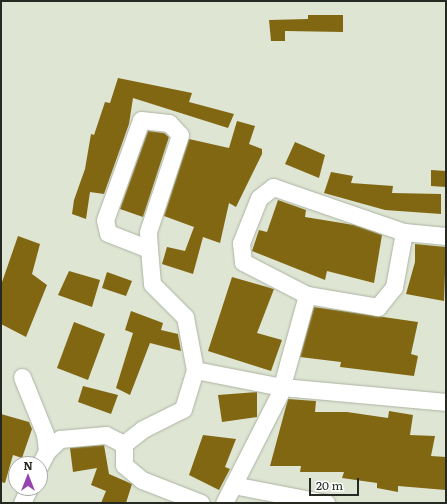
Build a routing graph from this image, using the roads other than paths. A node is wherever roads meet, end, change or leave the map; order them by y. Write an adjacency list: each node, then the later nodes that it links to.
1 (404, 232): 2 (lane); 4 (lane); 4 (lane)
2 (446, 236)
3 (150, 249): 3 (lane); 5 (lane)
4 (307, 294): 7 (lane)
5 (195, 370): 7 (lane); 9 (lane)
6 (22, 377): 10 (lane)
7 (282, 387): 8 (lane); 12 (lane)
8 (446, 402)
9 (124, 444): 11 (lane); 13 (lane)
10 (44, 456)
11 (46, 456)
12 (233, 485): 14 (lane); 15 (lane)
13 (201, 503)
14 (224, 503)
15 (326, 503)

